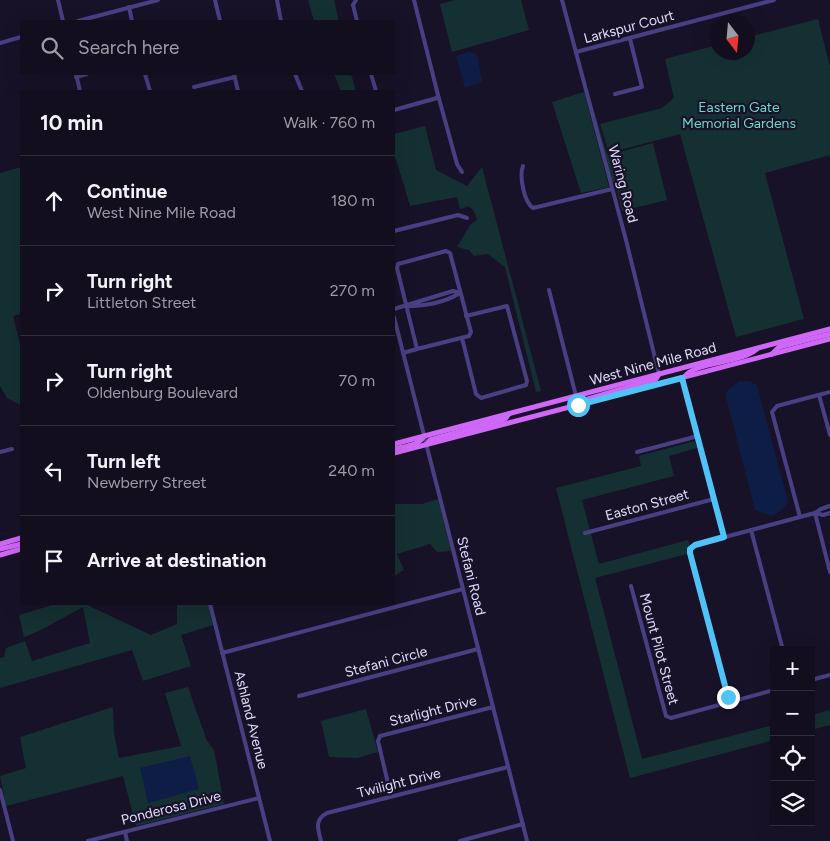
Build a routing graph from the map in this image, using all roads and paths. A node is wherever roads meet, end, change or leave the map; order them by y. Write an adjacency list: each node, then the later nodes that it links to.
1 (58, 0): 10 (street)
2 (158, 0): 9 (street)
3 (215, 0): 13 (street)
4 (277, 0): 14 (street)
5 (356, 0): 15 (street)
6 (414, 0): 32 (street)
7 (562, 0): 19 (street, Waring Road)
8 (774, 0): 17 (street, Larkspur Court)
9 (129, 7): 11 (street); 12 (street)
10 (63, 20)
11 (82, 20)
12 (132, 20)
13 (220, 20)
14 (281, 20)
15 (357, 20)
16 (20, 37): 18 (street)
17 (630, 39): 19 (street, Larkspur Court); 31 (street)
18 (0, 43)
19 (576, 52): 36 (street, Waring Road)
20 (76, 75): 26 (street)
21 (146, 75): 27 (street)
22 (234, 75): 25 (street); 28 (street)
23 (295, 75): 29 (street)
24 (371, 75): 30 (street)
25 (194, 87)
26 (80, 90)
27 (150, 90)
28 (238, 90)
29 (302, 90)
30 (376, 90)
31 (615, 94)
32 (438, 95): 33 (street); 35 (street)
33 (395, 110)
34 (523, 166): 36 (street)
35 (462, 172)
36 (612, 188): 53 (street, Waring Road)
37 (467, 218): 38 (street)
38 (395, 231)
39 (549, 290): 57 (street)
40 (460, 293): 41 (street); 41 (street); 43 (street)
41 (406, 306): 42 (street); 50 (street)
42 (395, 309)
43 (466, 316): 47 (street); 47 (street)
44 (395, 321): 51 (street, Stefani Road)
45 (830, 329): 49 (main road, West Nine Mile Road)
46 (830, 334): 52 (main road)
47 (462, 338): 50 (street)
48 (830, 340): 52 (main road, West Nine Mile Road)
49 (759, 348): 53 (main road, West Nine Mile Road); 54 (main road)
50 (417, 349): 51 (street)
51 (403, 353): 61 (street, Stefani Road)
52 (772, 355): 54 (main road, West Nine Mile Road)
53 (659, 374): 57 (main road, West Nine Mile Road); 58 (main road)
54 (682, 378): 58 (main road, West Nine Mile Road); 62 (street)
55 (830, 392): 56 (street)
56 (820, 395): 60 (street); 74 (street)
57 (576, 396): 59 (main road, West Nine Mile Road)
58 (586, 403): 64 (main road, West Nine Mile Road)
59 (509, 414): 61 (main road, West Nine Mile Road); 64 (main road)
60 (830, 435)
61 (424, 436): 63 (main road, West Nine Mile Road); 64 (street, Stefani Road); 66 (main road)
62 (698, 436): 68 (street); 70 (street)
63 (395, 444)
64 (427, 445): 69 (main road, West Nine Mile Road); 86 (street, Stefani Road)
65 (12, 449): 67 (street)
66 (395, 449)
67 (0, 452)
68 (636, 452)
69 (395, 453)
70 (714, 499): 76 (street, Easton Street); 77 (street)
71 (830, 506): 72 (street)
72 (815, 513): 73 (street); 74 (street); 84 (street)
73 (830, 513)
74 (800, 517): 75 (street)
75 (751, 530): 77 (street); 88 (street)
76 (585, 533)
77 (724, 537): 95 (street)
78 (20, 538): 79 (main road)
79 (0, 544)
80 (20, 544): 81 (main road)
81 (0, 549)
82 (20, 549): 83 (main road)
83 (0, 555)
84 (830, 572)
85 (631, 586): 95 (street, Mount Pilot Street)
86 (463, 589): 89 (street, Stefani Road); 90 (street)
87 (210, 605): 90 (street, Ashland Avenue)
88 (782, 646)
89 (478, 649): 94 (street, Stefani Circle); 96 (street, Stefani Road)
90 (222, 653): 100 (street, Ashland Avenue)
91 (830, 676): 92 (street)
92 (815, 679)
93 (770, 691): 95 (street)
94 (299, 696)
95 (729, 702)
96 (493, 707): 97 (street, Stefani Road); 99 (street, Starlight Drive)
97 (508, 766): 99 (street, Twilight Drive); 101 (street, Stefani Road)
98 (0, 790): 103 (street)
99 (391, 796): 107 (street, Twilight Drive)
100 (259, 798): 102 (street, Ponderosa Drive); 106 (street, Ashland Avenue)
101 (523, 824): 108 (street); 109 (street, Stefani Road)
102 (125, 832): 104 (street, Ponderosa Drive); 105 (street)
103 (13, 841)
104 (88, 841)
105 (127, 841)
106 (270, 841)
107 (321, 841)
108 (460, 841)
109 (527, 841)

